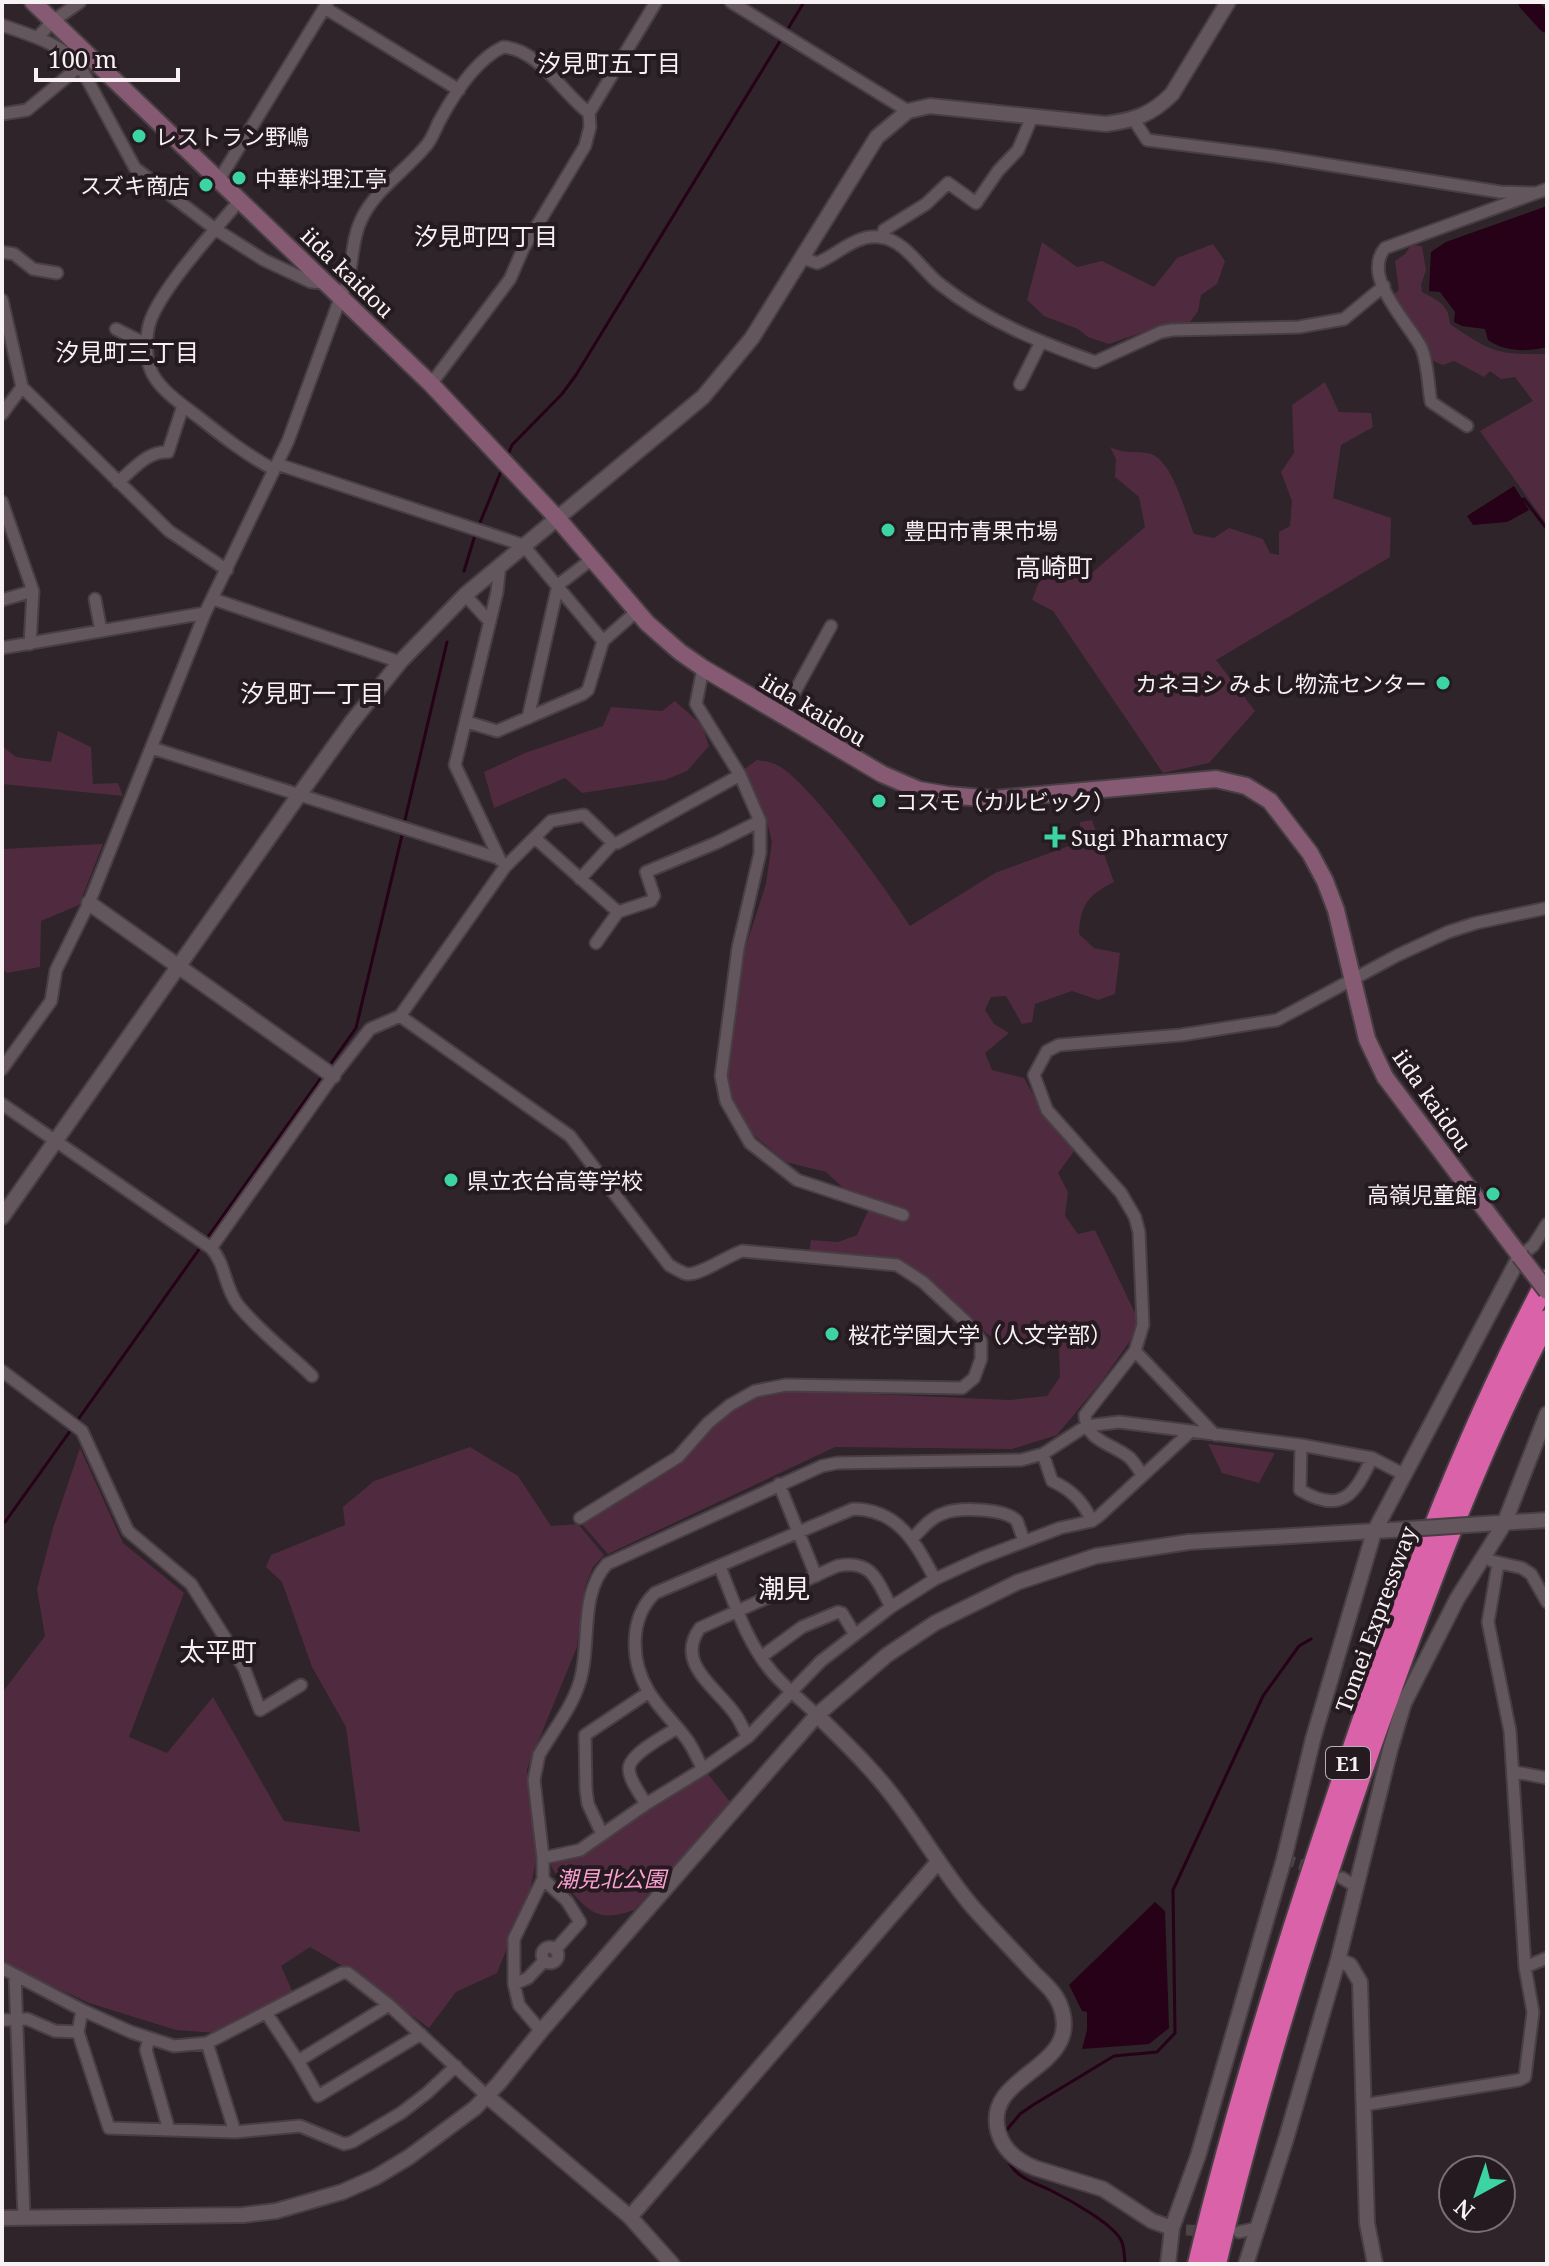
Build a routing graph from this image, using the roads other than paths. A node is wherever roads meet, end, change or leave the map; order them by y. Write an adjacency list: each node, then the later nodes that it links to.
1 (33, 2): 7 (main road, iida kaidou)
2 (80, 2): 7 (street)
3 (656, 2): 13 (street)
4 (731, 2): 12 (street)
5 (1228, 2): 16 (street)
6 (326, 5): 11 (street); 17 (street)
7 (53, 21): 9 (street); 17 (main road, iida kaidou)
8 (2, 25): 9 (street)
9 (37, 38): 10 (street)
10 (80, 66): 14 (street); 20 (street)
11 (459, 90): 13 (street); 26 (street)
12 (908, 111): 15 (street); 23 (street)
13 (589, 113): 31 (street)
14 (2, 114)
15 (1032, 117): 16 (street); 21 (street)
16 (1134, 120): 18 (street)
17 (219, 180): 19 (main road, iida kaidou)
18 (1541, 191): 25 (street)
19 (240, 200): 20 (street); 26 (main road, iida kaidou)
20 (215, 229): 26 (street); 30 (street)
21 (883, 238): 23 (street); 29 (street)
22 (2, 252): 24 (street)
23 (803, 258): 40 (street)
24 (57, 273)
25 (1384, 286): 29 (street); 36 (street)
26 (335, 290): 31 (main road, iida kaidou); 37 (street)
27 (2, 303): 33 (street)
28 (116, 329): 30 (street)
29 (1041, 342): 32 (street)
30 (148, 345): 34 (street)
31 (431, 384): 40 (main road, iida kaidou)
32 (1020, 384)
33 (22, 387): 35 (street); 38 (street)
34 (183, 406): 37 (street); 38 (street)
35 (2, 414)
36 (1467, 426)
37 (275, 466): 41 (street); 44 (street)
38 (118, 482): 44 (street)
39 (2, 502): 46 (street)
40 (558, 519): 41 (street); 42 (main road, iida kaidou)
41 (523, 545): 43 (street); 45 (street)
42 (592, 559): 45 (street); 51 (main road, iida kaidou)
43 (500, 564): 47 (street); 53 (street)
44 (227, 570): 49 (street)
45 (558, 585): 56 (street); 62 (street)
46 (33, 591): 50 (street); 57 (street)
47 (465, 595): 53 (street); 59 (street)
48 (95, 599): 55 (street)
49 (213, 599): 52 (street); 59 (street)
50 (2, 600)
51 (637, 611): 56 (street); 60 (main road, iida kaidou)
52 (205, 613): 55 (street); 64 (street)
53 (490, 622): 63 (street)
54 (831, 626): 61 (street)
55 (101, 631): 57 (street)
56 (603, 641): 62 (street)
57 (30, 644): 58 (street)
58 (2, 648)
59 (400, 662): 66 (street)
60 (703, 668): 61 (main road, iida kaidou); 65 (street)
61 (782, 715): 77 (main road, iida kaidou)
62 (528, 718): 63 (street)
63 (467, 722): 70 (street)
64 (152, 748): 66 (street); 72 (street)
65 (740, 775): 67 (street); 69 (street)
66 (299, 795): 70 (street); 76 (street)
67 (760, 821): 74 (street); 83 (street)
68 (535, 838): 69 (street); 70 (street); 71 (street)
69 (613, 843): 71 (street)
70 (502, 863): 78 (street)
71 (580, 879): 74 (street)
72 (89, 903): 76 (street); 79 (street)
73 (1547, 908): 77 (street)
74 (618, 912): 75 (street)
75 (596, 943)
76 (180, 966): 80 (street); 82 (street)
77 (1352, 979): 87 (main road, iida kaidou); 91 (street)
78 (400, 1016): 80 (street); 104 (street)
79 (2, 1069)
80 (333, 1076): 86 (street)
81 (2, 1104): 82 (street)
82 (54, 1141): 84 (street); 86 (street)
83 (903, 1215)
84 (2, 1217)
85 (1547, 1224): 87 (street)
86 (211, 1248): 93 (street)
87 (1520, 1256): 89 (main road, iida kaidou, bridge); 102 (street)
88 (1547, 1280): 167 (highway, Tomei Expressway / E1)
89 (1547, 1291)
90 (1547, 1320): 168 (highway, Tomei Expressway / E1)
91 (1135, 1351): 95 (street); 97 (street)
92 (2, 1371): 121 (street)
93 (312, 1376)
94 (1547, 1414): 107 (street)
95 (1086, 1426): 96 (street); 99 (street); 101 (street)
96 (1190, 1432): 97 (street); 101 (street)
97 (1215, 1435): 98 (street)
98 (1301, 1445): 100 (street); 100 (street)
99 (1043, 1454): 103 (street); 106 (street)
100 (1372, 1458): 102 (street)
101 (1142, 1474): 106 (street)
102 (1403, 1474): 109 (street)
103 (779, 1484): 108 (street); 132 (street)
104 (580, 1518)
105 (1547, 1520): 107 (street)
106 (1092, 1521): 111 (street)
107 (1504, 1524): 109 (street, bridge); 112 (street)
108 (799, 1532): 110 (street); 113 (street); 114 (street)
109 (1374, 1532): 124 (street); 163 (street)
110 (912, 1539): 111 (street); 115 (street)
111 (1024, 1541): 115 (street)
112 (1491, 1560): 116 (street); 128 (street); 136 (street)
113 (720, 1567): 118 (street); 123 (street)
114 (816, 1576): 117 (street); 118 (street)
115 (935, 1579): 117 (street)
116 (1547, 1602)
117 (891, 1607): 119 (street)
118 (738, 1612): 120 (street); 126 (street)
119 (854, 1633): 120 (street); 122 (street)
120 (761, 1657): 122 (street)
121 (301, 1685)
122 (791, 1691): 124 (street); 126 (street)
123 (649, 1692): 125 (street); 131 (street)
124 (817, 1715): 133 (street); 148 (street)
125 (677, 1728): 127 (street); 130 (street)
126 (748, 1737): 127 (street)
127 (703, 1769): 130 (street)
128 (1515, 1772): 129 (street); 139 (street)
129 (1547, 1778)
130 (646, 1804): 131 (street)
131 (602, 1834): 132 (street)
132 (543, 1858): 135 (street)
133 (937, 1863): 159 (street); 163 (street)
134 (1342, 1878): 136 (street)
135 (543, 1879): 142 (street); 142 (street)
136 (1357, 1887): 138 (street)
137 (1547, 1958): 139 (street)
138 (1338, 1960): 156 (street); 162 (street)
139 (1525, 1967): 156 (street)
140 (2, 1968): 141 (street)
141 (15, 1976): 144 (street); 147 (street)
142 (514, 1984): 148 (street)
143 (389, 2005): 145 (street); 150 (street); 153 (street)
144 (82, 2010): 149 (street); 151 (street)
145 (267, 2014): 152 (street); 153 (street)
146 (2, 2020): 147 (street)
147 (16, 2020): 149 (street); 161 (street)
148 (541, 2031): 155 (street)
149 (78, 2032): 157 (street)
150 (421, 2034): 153 (street); 154 (street)
151 (149, 2039): 152 (street); 157 (street)
152 (207, 2043): 158 (street)
153 (298, 2061)
154 (456, 2066): 155 (street); 158 (street)
155 (487, 2096): 159 (street); 161 (street)
156 (1363, 2105): 170 (street)
157 (169, 2130): 158 (street)
158 (235, 2132)
159 (630, 2217): 165 (street)
160 (2, 2218): 161 (street)
161 (24, 2218)
162 (1258, 2228): 164 (street); 169 (street)
163 (1179, 2229): 166 (street)
164 (1239, 2232)
165 (672, 2264)
166 (1168, 2264)
167 (1198, 2264)
168 (1216, 2264)
169 (1246, 2264)
170 (1375, 2264)

